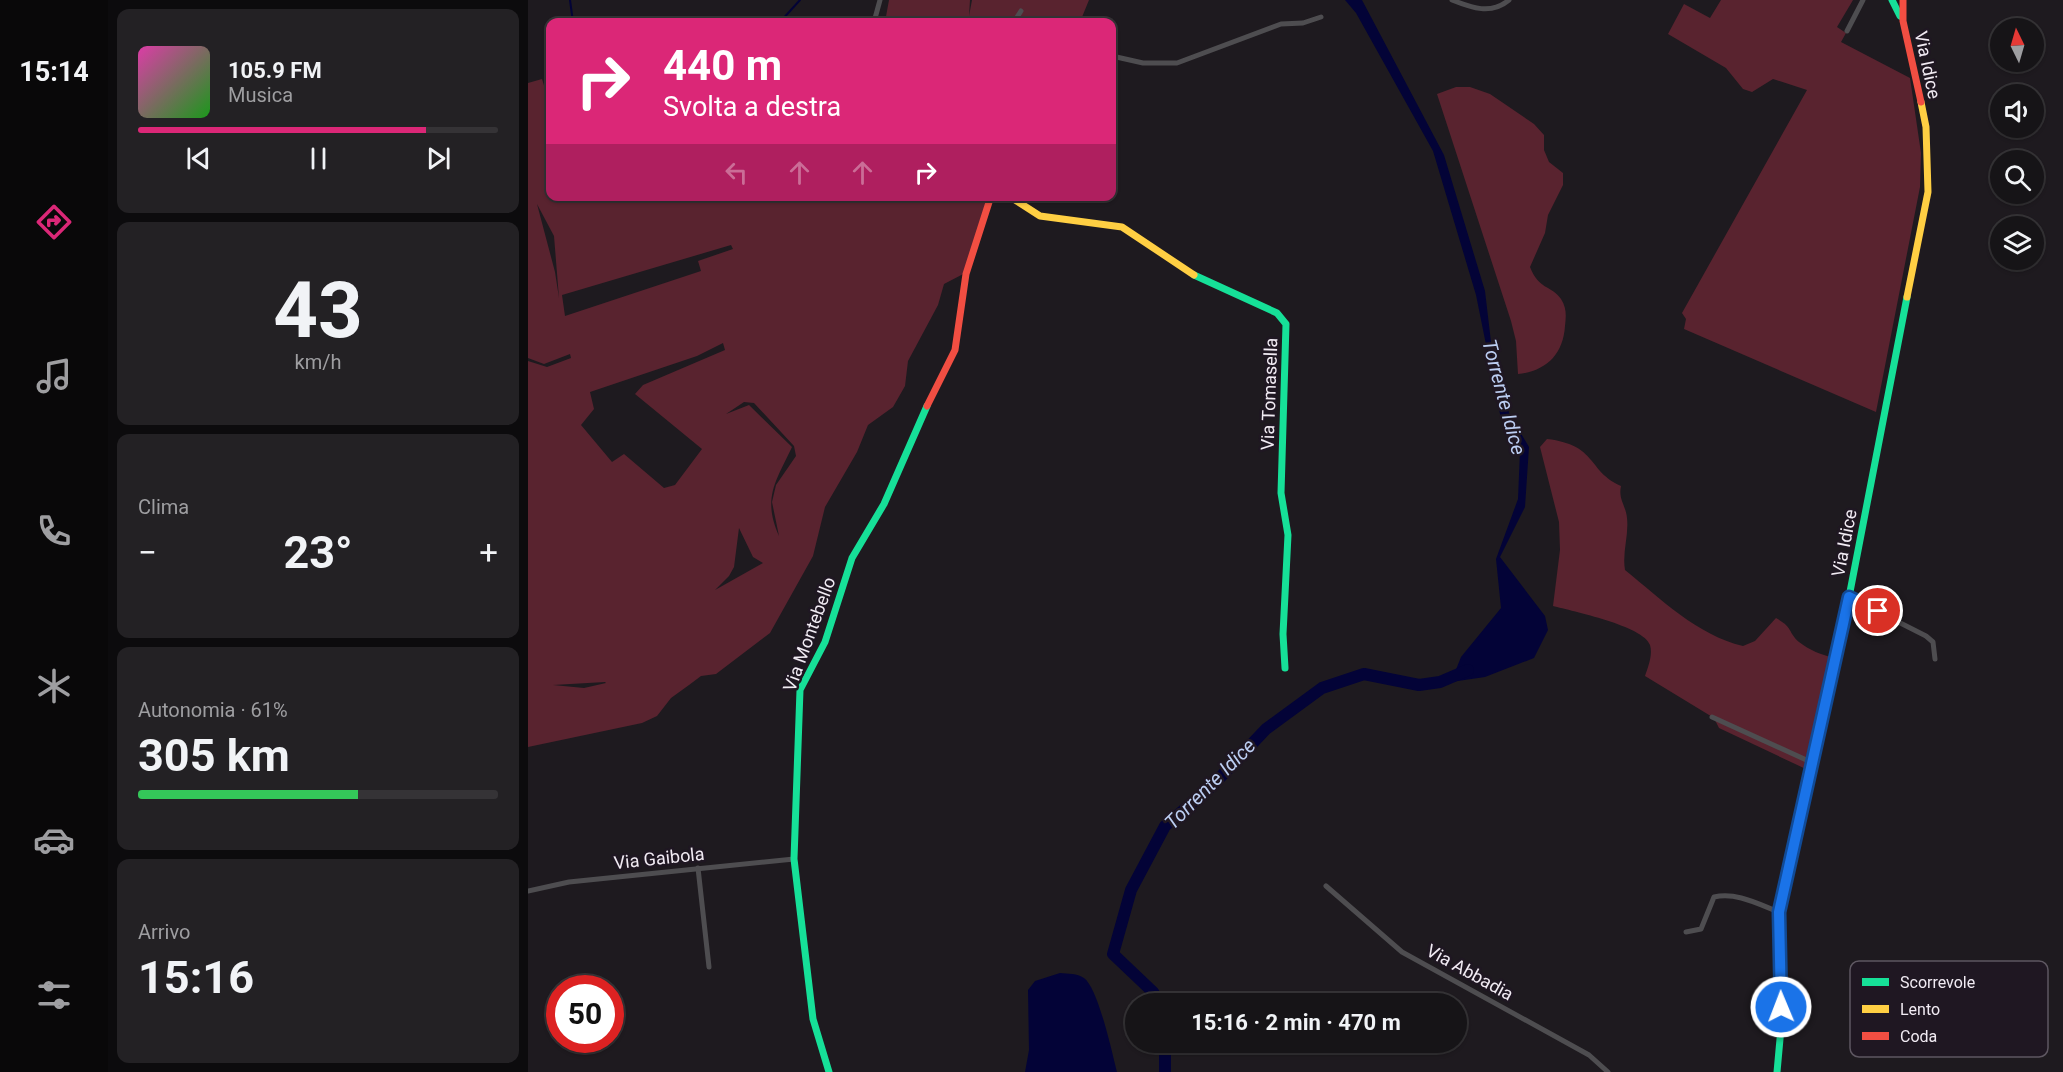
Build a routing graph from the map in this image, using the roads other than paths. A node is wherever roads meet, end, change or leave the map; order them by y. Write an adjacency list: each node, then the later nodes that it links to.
1 (880, 0): 9 (street)
2 (1452, 0): 3 (street)
3 (1509, 0)
4 (1892, 0): 11 (street, Via Idice)
5 (1903, 0): 11 (street, Via Idice)
6 (1864, 2): 12 (street)
7 (1021, 10): 10 (street)
8 (1321, 17): 13 (street)
9 (875, 18)
10 (1016, 18)
11 (1903, 21): 16 (street, Via Idice)
12 (1846, 31)
13 (1116, 57)
14 (989, 201): 21 (street, Via Montebello)
15 (1017, 201): 18 (street, Via Tomasella)
16 (1849, 597): 17 (street); 20 (street, Via Idice)
17 (1935, 659)
18 (1286, 668)
19 (1712, 717): 20 (street)
20 (1813, 763): 25 (street, Via Idice)
21 (794, 859): 22 (street, Via Gaibola); 28 (street, Via Montebello)
22 (698, 868): 24 (street, Via Gaibola); 27 (street)
23 (1326, 886): 29 (street, Via Abbadia)
24 (528, 891)
25 (1779, 912): 26 (street); 30 (street, Via Idice)
26 (1686, 932)
27 (709, 967)
28 (829, 1072)
29 (1608, 1072)
30 (1777, 1072)

